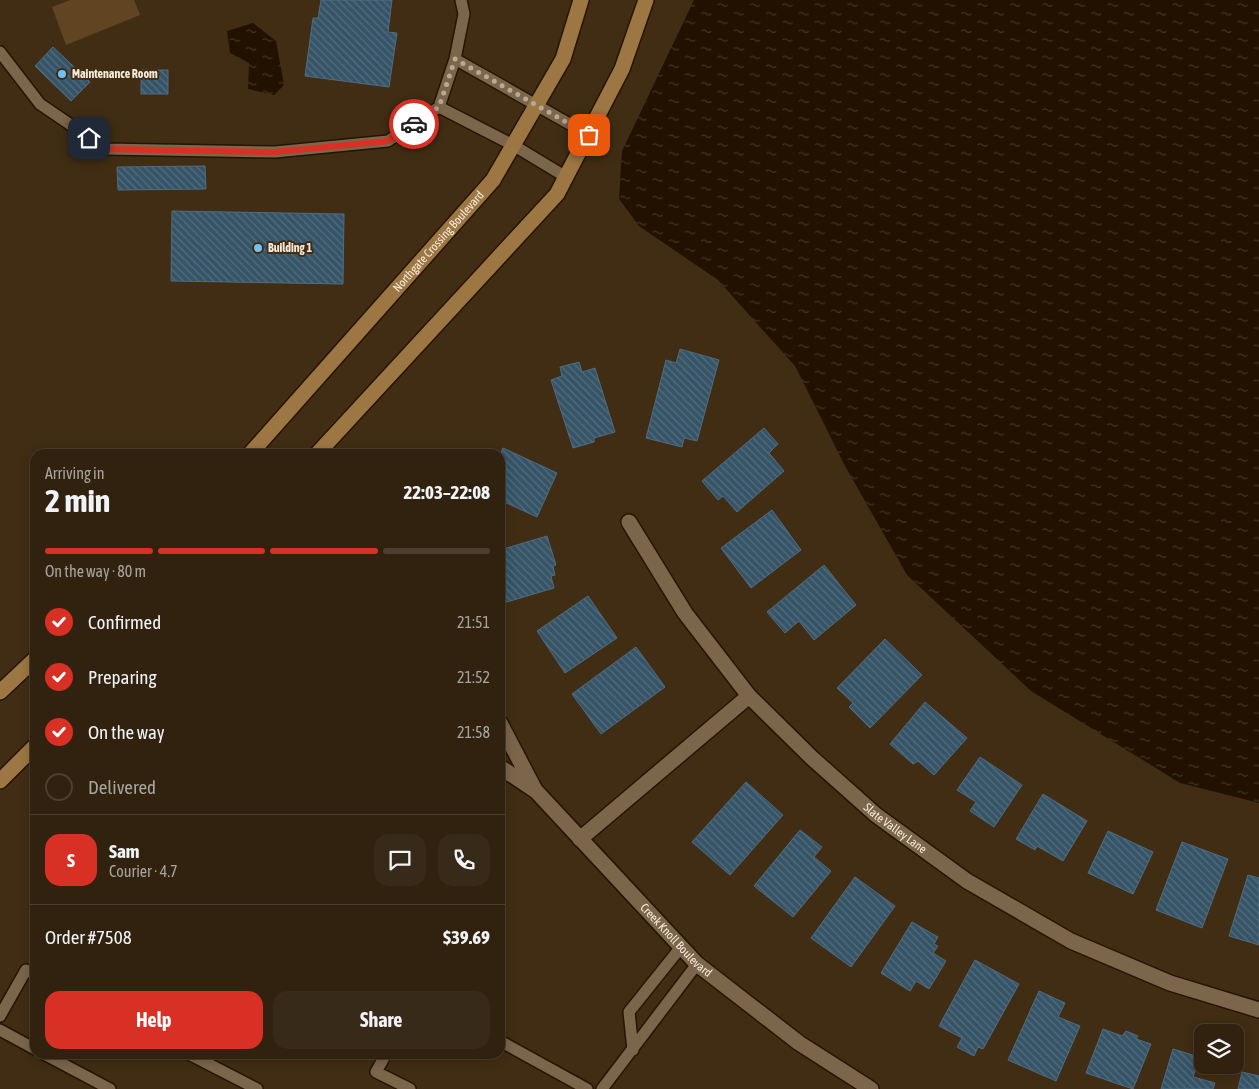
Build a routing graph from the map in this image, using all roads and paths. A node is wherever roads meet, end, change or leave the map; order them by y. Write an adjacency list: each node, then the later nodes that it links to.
1 (461, 0): 5 (lane)
2 (581, 0): 6 (street, Northgate Crossing Boulevard)
3 (646, 0): 8 (street)
4 (0, 52): 7 (lane)
5 (455, 59): 6 (lane); 7 (lane)
6 (536, 106): 8 (lane); 9 (street, Northgate Crossing Boulevard)
7 (439, 107): 9 (lane)
8 (589, 135): 10 (street)
9 (513, 145): 10 (lane); 11 (street, Northgate Crossing Boulevard)
10 (566, 177): 12 (street)
11 (254, 449)
12 (322, 449)
13 (629, 522): 16 (street, Slate Valley Lane)
14 (30, 664): 15 (street)
15 (0, 692)
16 (749, 696): 22 (street); 26 (street, Slate Valley Lane)
17 (505, 732): 21 (street)
18 (30, 751): 20 (street)
19 (505, 769): 21 (street, Creek Knoll Boulevard)
20 (0, 781)
21 (536, 791): 22 (street, Creek Knoll Boulevard)
22 (580, 838): 23 (street, Creek Knoll Boulevard)
23 (681, 947): 24 (street, Creek Knoll Boulevard); 31 (lane)
24 (697, 964): 31 (lane); 41 (street, Creek Knoll Boulevard)
25 (30, 972): 27 (lane)
26 (1259, 1010)
27 (0, 1016)
28 (0, 1030): 30 (lane)
29 (505, 1044): 35 (lane)
30 (30, 1046)
31 (633, 1050): 40 (lane)
32 (53, 1059): 36 (lane)
33 (198, 1059): 37 (lane)
34 (383, 1059): 38 (lane)
35 (571, 1085): 39 (lane)
36 (110, 1089)
37 (257, 1089)
38 (410, 1089)
39 (588, 1089)
40 (602, 1089)
41 (871, 1089)

